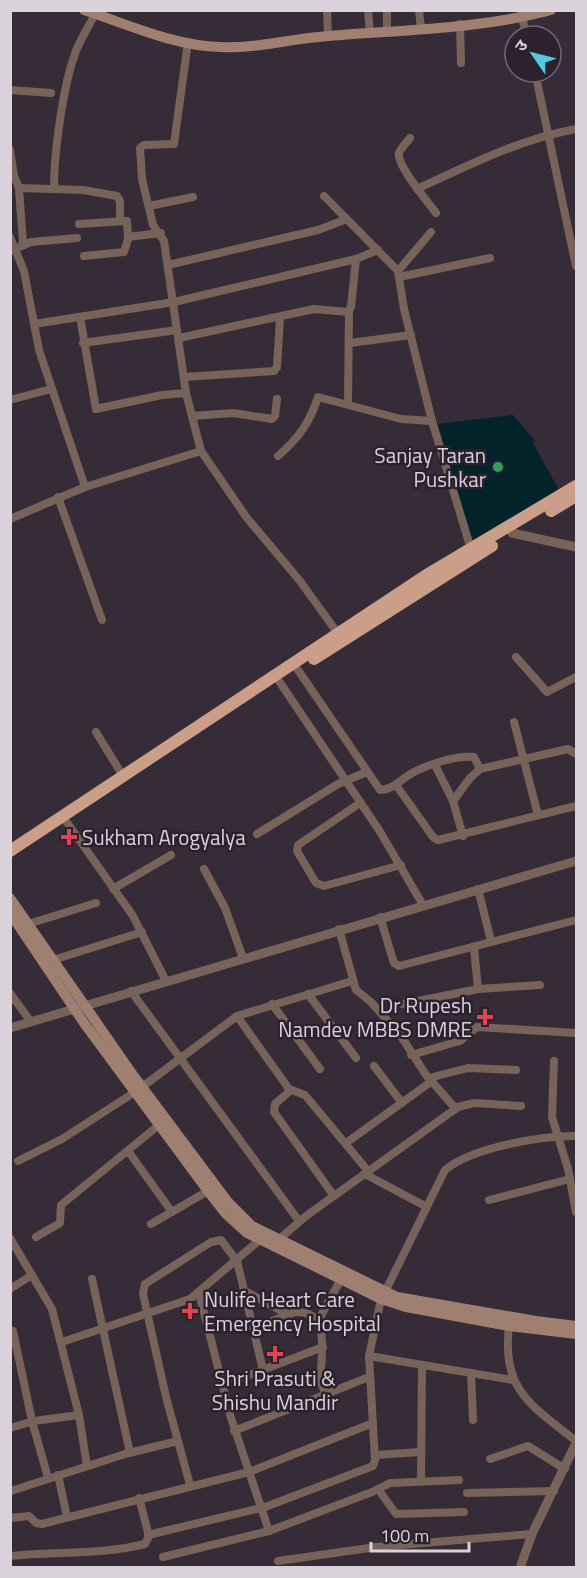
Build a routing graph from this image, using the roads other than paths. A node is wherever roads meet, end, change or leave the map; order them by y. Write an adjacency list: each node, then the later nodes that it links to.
1 (84, 10): 7 (main road)
2 (327, 10): 13 (street)
3 (368, 10): 12 (street)
4 (387, 10): 11 (street)
5 (419, 10): 10 (street)
6 (551, 10): 8 (main road)
7 (95, 14): 14 (main road); 24 (street)
8 (521, 14): 9 (main road)
9 (460, 24): 10 (main road); 15 (street)
10 (420, 29): 11 (main road)
11 (387, 32): 12 (main road)
12 (370, 34): 13 (main road)
13 (328, 36): 14 (main road)
14 (188, 42): 28 (street)
15 (461, 63)
16 (537, 84): 20 (street)
17 (10, 90): 18 (street)
18 (51, 93)
19 (576, 129): 20 (street)
20 (548, 134): 25 (street); 45 (street)
21 (410, 138): 25 (street)
22 (10, 150): 23 (street)
23 (19, 188): 24 (street); 38 (street)
24 (54, 188): 30 (street)
25 (417, 189): 29 (street)
26 (193, 196): 28 (street)
27 (324, 196): 31 (street)
28 (149, 206): 34 (street)
29 (436, 213)
30 (120, 219): 32 (street); 36 (street)
31 (347, 219): 40 (street); 44 (street)
32 (79, 224)
33 (431, 232): 46 (street)
34 (160, 233): 36 (street); 44 (street)
35 (10, 237): 39 (street)
36 (128, 237): 41 (street)
37 (77, 238): 38 (street)
38 (23, 244): 39 (street)
39 (12, 250): 51 (street)
40 (378, 250): 43 (street); 46 (street)
41 (84, 256)
42 (490, 258): 46 (street)
43 (356, 259): 47 (street); 48 (street)
44 (168, 265): 47 (street)
45 (576, 266)
46 (399, 274): 53 (street)
47 (174, 302): 49 (street); 52 (street)
48 (349, 311): 50 (street); 55 (street)
49 (80, 316): 51 (street); 54 (street)
50 (280, 318): 52 (street); 56 (street)
51 (34, 324): 57 (street)
52 (178, 334): 54 (street); 56 (street)
53 (411, 335): 55 (street); 63 (street)
54 (83, 343): 58 (street)
55 (350, 343): 61 (street)
56 (184, 376): 58 (street)
57 (51, 389): 60 (street); 67 (street)
58 (186, 393): 62 (street)
59 (276, 399): 62 (street)
60 (10, 400)
61 (348, 404): 63 (street); 65 (street)
62 (192, 416): 64 (street)
63 (432, 421): 73 (street)
64 (201, 451): 67 (street); 75 (street)
65 (278, 456)
66 (576, 486): 73 (highway)
67 (85, 487): 69 (street)
68 (576, 496): 71 (highway)
69 (58, 497): 70 (street); 74 (street)
70 (10, 519)
71 (512, 533): 72 (street); 75 (highway)
72 (576, 547)
73 (471, 549): 75 (highway)
74 (102, 620)
75 (341, 638): 77 (highway); 82 (highway)
76 (516, 657): 78 (street)
77 (298, 669): 79 (highway); 87 (street)
78 (576, 677)
79 (279, 681): 82 (highway); 89 (street)
80 (514, 722): 84 (street)
81 (96, 732): 88 (street)
82 (170, 748): 88 (highway); 95 (highway)
83 (576, 754): 84 (street)
84 (524, 759): 86 (street); 94 (street)
85 (435, 765): 86 (street); 90 (street); 91 (street)
86 (480, 769): 91 (street)
87 (367, 772): 89 (street); 90 (street)
88 (123, 776): 98 (highway)
89 (344, 781): 92 (street); 96 (street)
90 (396, 785): 97 (street)
91 (453, 801): 97 (street)
92 (360, 803): 102 (street); 102 (street)
93 (576, 806): 94 (street)
94 (538, 815): 97 (street)
95 (66, 821): 100 (highway); 104 (street)
96 (257, 834)
97 (464, 836)
98 (10, 851)
99 (171, 855): 104 (street)
100 (10, 860)
101 (576, 861): 105 (street)
102 (401, 865): 108 (street)
103 (204, 869): 117 (street)
104 (113, 889): 114 (street)
105 (478, 889): 108 (street); 115 (street)
106 (10, 898): 112 (main road)
107 (96, 903): 112 (street)
108 (423, 904): 110 (street)
109 (10, 913): 128 (main road)
110 (380, 917): 113 (street); 116 (street)
111 (576, 920): 115 (street)
112 (28, 924): 118 (main road)
113 (339, 929): 117 (street); 120 (street)
114 (142, 932): 118 (street); 119 (street)
115 (490, 941): 116 (street)
116 (474, 948): 122 (street)
117 (243, 958): 119 (street)
118 (53, 960): 128 (main road)
119 (166, 981): 123 (street)
120 (352, 981): 125 (street); 133 (street)
121 (540, 985): 122 (street)
122 (478, 989): 127 (street)
123 (131, 991): 128 (street); 135 (street)
124 (10, 993): 130 (street)
125 (308, 994): 126 (street); 134 (street)
126 (272, 1004): 129 (street); 138 (street)
127 (403, 1004)
128 (78, 1007): 130 (street); 141 (main road)
129 (237, 1016): 135 (street); 142 (street)
130 (31, 1022): 131 (street)
131 (10, 1028)
132 (576, 1033): 133 (street)
133 (411, 1054): 140 (street)
134 (356, 1058)
135 (181, 1059): 141 (street); 161 (street)
136 (554, 1061): 147 (street)
137 (374, 1066): 143 (street)
138 (320, 1069)
139 (516, 1070): 140 (street)
140 (430, 1080): 143 (street); 145 (street)
141 (138, 1089): 146 (main road); 151 (street); 164 (main road)
142 (291, 1090): 149 (street); 156 (street)
143 (402, 1103): 149 (street)
144 (521, 1106): 145 (street)
145 (456, 1109): 153 (street)
146 (159, 1125): 150 (street); 155 (main road)
147 (559, 1136): 148 (street); 152 (street); 158 (street)
148 (576, 1136)
149 (346, 1143): 153 (street)
150 (128, 1151): 159 (street); 163 (street)
151 (18, 1161)
152 (572, 1168): 154 (street)
153 (366, 1172): 156 (street); 158 (street)
154 (570, 1179): 157 (street); 160 (street)
155 (208, 1191): 159 (street); 164 (main road)
156 (334, 1196): 161 (street)
157 (489, 1200)
158 (425, 1206): 174 (street)
159 (172, 1212): 162 (street)
160 (576, 1212)
161 (299, 1221): 166 (street)
162 (151, 1224)
163 (36, 1237)
164 (263, 1237): 166 (main road); 167 (street)
165 (10, 1238): 168 (street)
166 (274, 1244): 170 (main road); 174 (main road)
167 (237, 1261): 172 (street); 173 (street); 175 (street)
168 (33, 1275): 171 (street); 184 (street)
169 (92, 1279): 181 (street)
170 (341, 1279): 174 (main road); 177 (street)
171 (10, 1290)
172 (245, 1291): 176 (street); 180 (street)
173 (199, 1293): 175 (street); 192 (street)
174 (383, 1296): 178 (main road); 179 (main road); 186 (street)
175 (148, 1313): 181 (street); 200 (street)
176 (289, 1315): 177 (street); 180 (street)
177 (317, 1323): 185 (street)
178 (508, 1326): 183 (main road); 191 (street)
179 (576, 1326)
180 (254, 1328): 188 (street)
181 (102, 1330): 184 (street); 203 (street)
182 (13, 1331): 196 (street)
183 (576, 1335)
184 (62, 1342): 194 (street)
185 (323, 1347): 188 (street); 193 (street)
186 (369, 1356): 187 (street); 190 (street)
187 (422, 1365): 189 (street); 202 (street)
188 (263, 1370): 192 (street)
189 (471, 1373): 191 (street); 195 (street)
190 (369, 1377): 193 (street); 197 (street)
191 (513, 1380): 201 (street)
192 (223, 1385): 199 (street)
193 (326, 1394): 199 (street)
194 (79, 1415): 196 (street); 206 (street)
195 (472, 1420)
196 (32, 1421): 198 (street); 210 (street)
197 (373, 1424): 204 (street); 208 (street)
198 (10, 1428)
199 (234, 1431): 208 (street)
200 (178, 1441): 203 (street); 213 (street)
201 (576, 1442): 207 (street)
202 (421, 1452): 204 (street); 212 (street)
203 (130, 1453): 206 (street)
204 (375, 1455): 219 (street)
205 (490, 1459): 207 (street)
206 (87, 1466): 209 (street)
207 (565, 1469): 216 (street)
208 (249, 1472): 213 (street); 219 (street)
209 (58, 1475): 210 (street); 221 (street)
210 (48, 1478): 215 (street)
211 (459, 1480): 212 (street)
212 (421, 1481): 214 (street)
213 (190, 1485): 218 (street)
214 (378, 1489): 220 (street); 223 (street)
215 (11, 1491)
216 (555, 1491): 217 (street); 225 (street)
217 (467, 1493)
218 (139, 1498): 221 (street); 224 (street)
219 (262, 1508): 223 (street); 224 (street)
220 (464, 1512)
221 (67, 1517): 222 (street)
222 (10, 1518)
223 (268, 1531): 227 (street)
224 (148, 1534): 226 (street)
225 (531, 1534): 228 (street); 229 (street)
226 (10, 1556)
227 (163, 1557)
228 (278, 1561)
229 (520, 1568)

